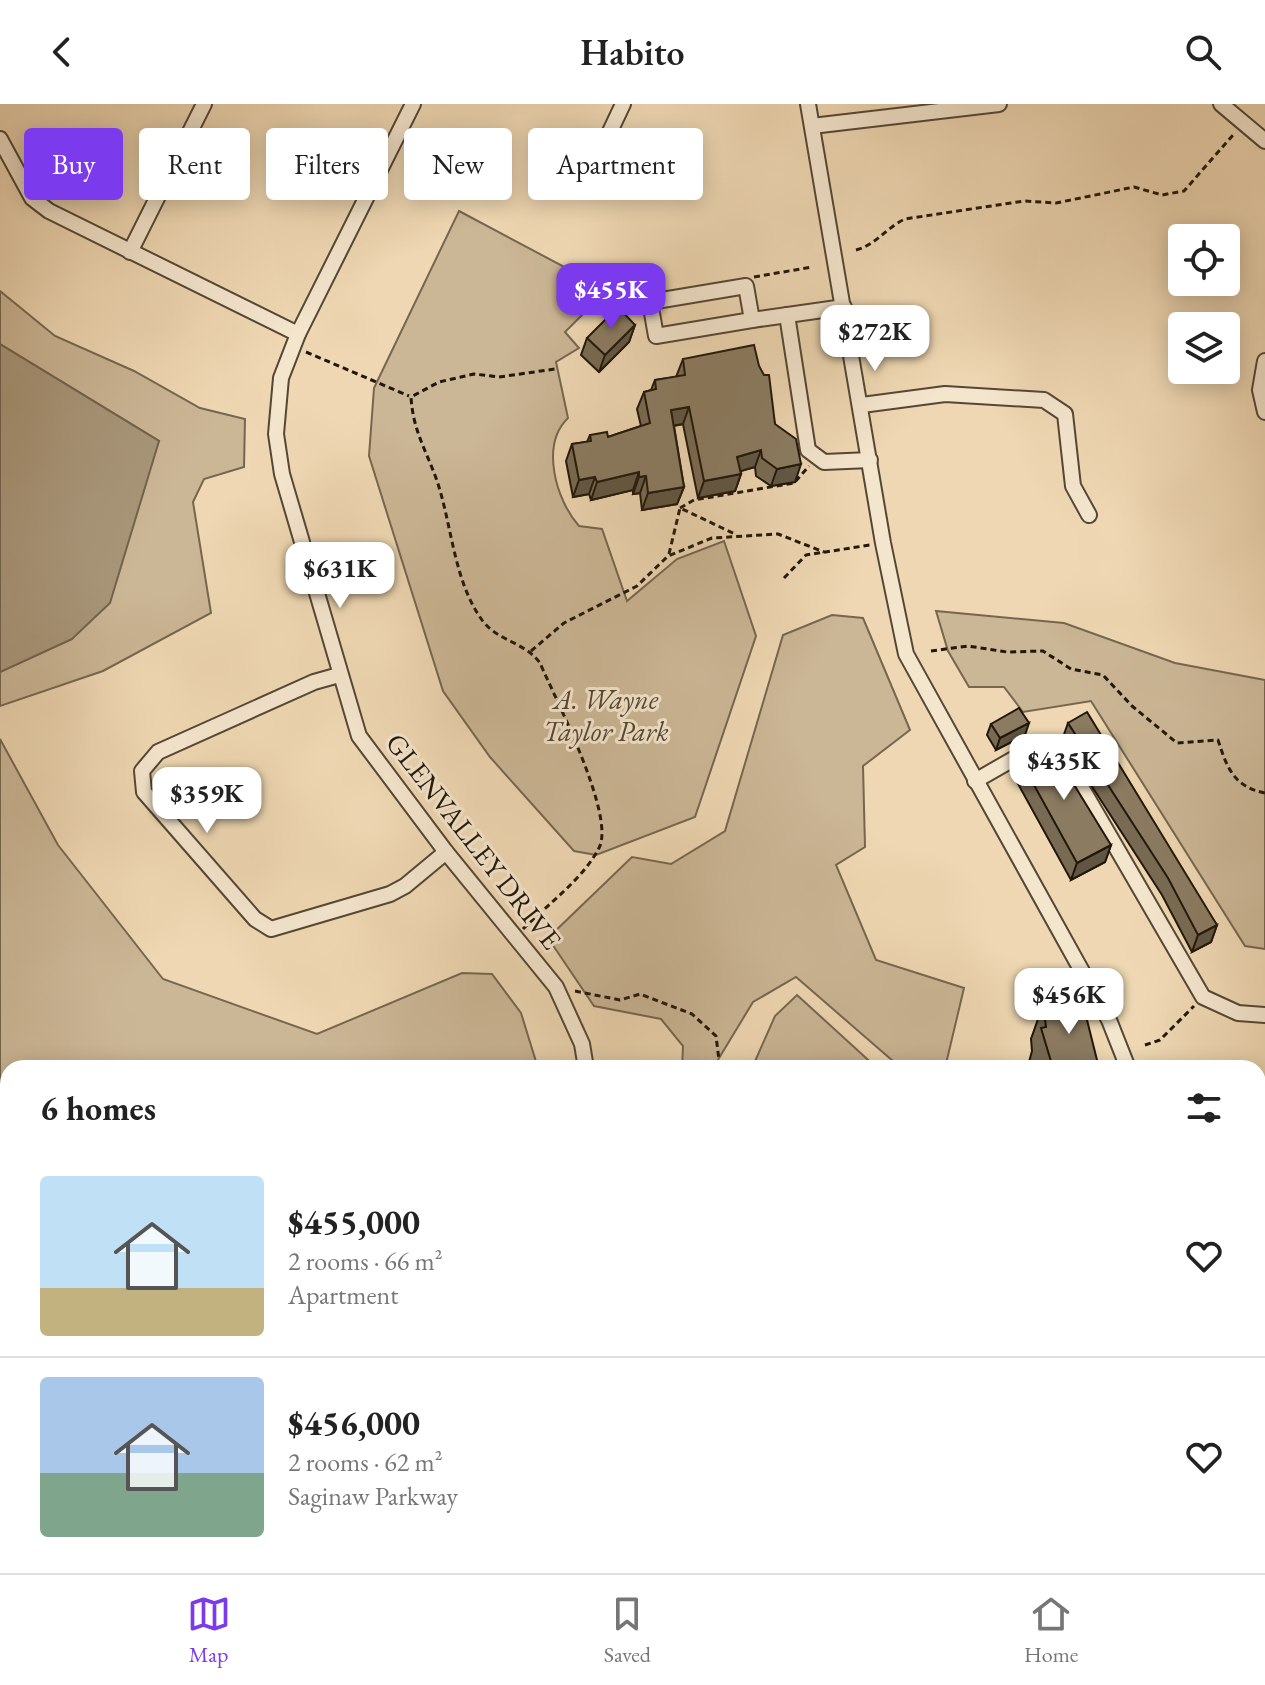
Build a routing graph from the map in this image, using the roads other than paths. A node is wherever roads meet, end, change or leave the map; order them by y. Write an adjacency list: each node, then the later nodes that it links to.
1 (204, 104): 11 (street)
2 (413, 104): 15 (street, GLENVALLEY DRIVE)
3 (623, 104): 8 (street)
4 (808, 104): 7 (street)
5 (999, 104): 7 (street)
6 (1221, 104): 10 (street)
7 (812, 126): 12 (street)
8 (612, 128)
9 (0, 139): 11 (street)
10 (1265, 141)
11 (130, 252): 15 (street)
12 (844, 307): 13 (street); 17 (street)
13 (787, 315): 14 (street); 19 (street)
14 (752, 320): 14 (street)
15 (298, 334): 21 (street, GLENVALLEY DRIVE)
16 (1265, 361): 18 (street)
17 (862, 405): 19 (street); 20 (street)
18 (1265, 412)
19 (870, 460): 22 (street)
20 (1089, 515)
21 (339, 675): 23 (street, GLENVALLEY DRIVE); 23 (street)
22 (975, 781): 24 (street); 26 (street)
23 (446, 852): 25 (street, GLENVALLEY DRIVE)
24 (1265, 1015)
25 (585, 1060)
26 (1125, 1060)

